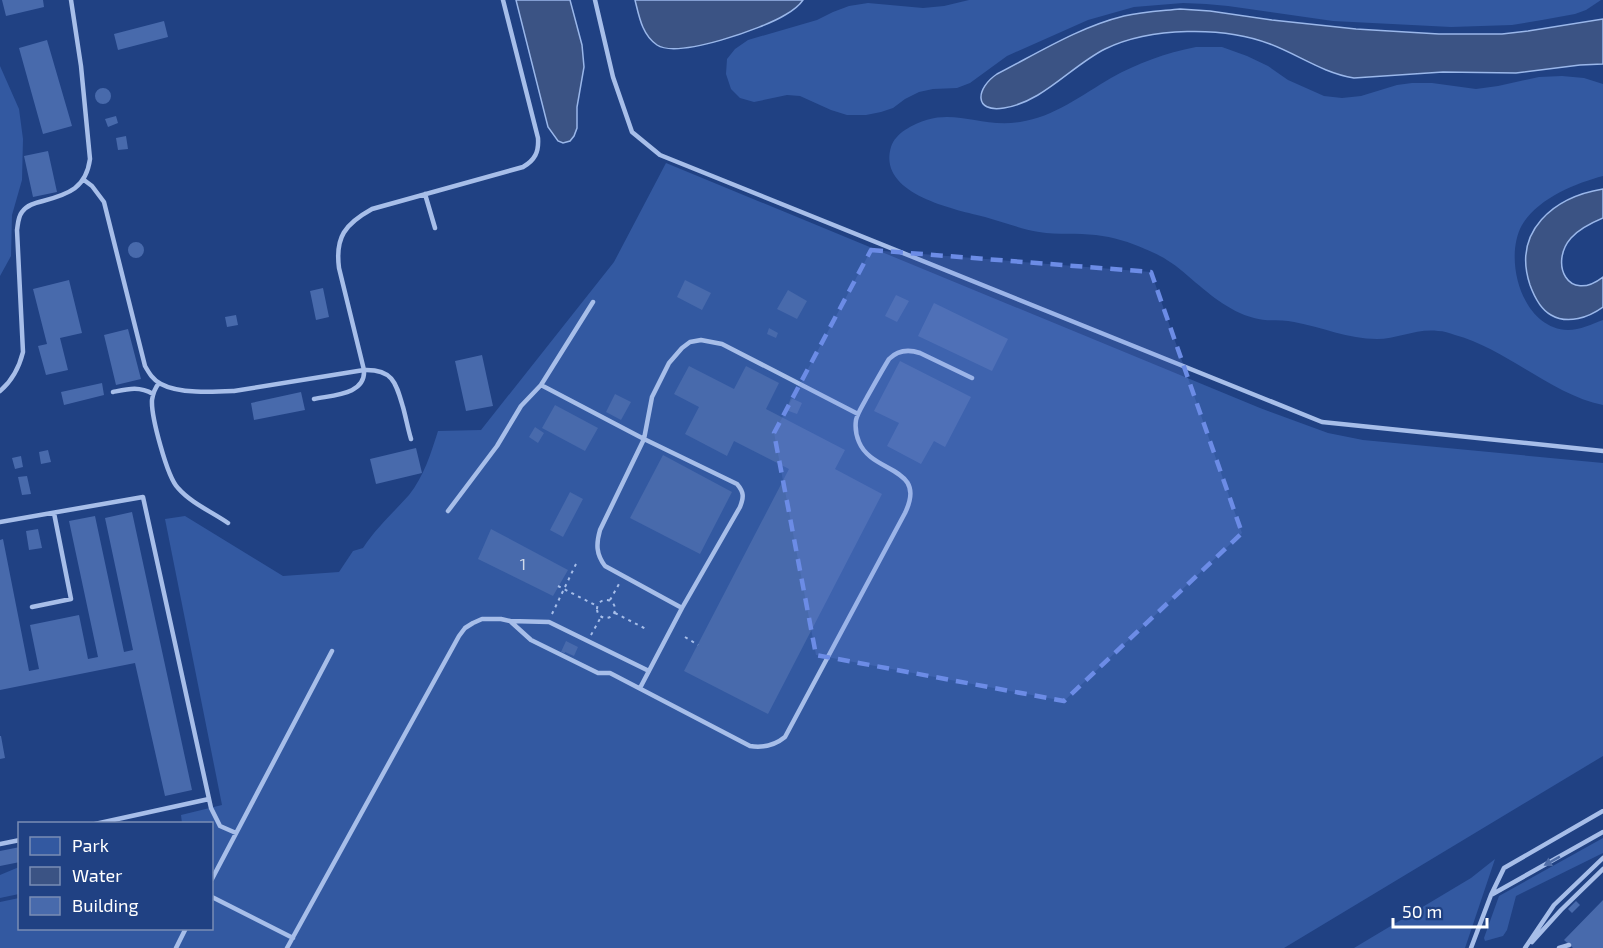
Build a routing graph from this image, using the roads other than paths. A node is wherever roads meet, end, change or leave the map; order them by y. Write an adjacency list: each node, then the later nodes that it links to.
1 (71, 0): 4 (lane)
2 (503, 0): 5 (lane)
3 (595, 0): 19 (lane)
4 (84, 180): 10 (lane); 12 (lane)
5 (425, 194): 6 (lane); 8 (lane)
6 (435, 228)
7 (593, 302): 11 (lane)
8 (364, 370): 10 (lane); 15 (lane); 18 (lane)
9 (972, 378): 16 (lane)
10 (159, 383): 14 (lane)
11 (541, 385): 17 (lane); 20 (lane)
12 (0, 391)
13 (113, 393): 14 (lane)
14 (153, 394): 23 (lane)
15 (314, 399)
16 (858, 414): 17 (lane); 29 (lane)
17 (644, 439): 25 (lane); 25 (lane)
18 (411, 440)
19 (1603, 451)
20 (448, 511)
21 (54, 513): 22 (lane); 24 (lane); 30 (lane)
22 (0, 522)
23 (228, 523)
24 (32, 607)
25 (682, 608): 28 (lane)
26 (510, 621): 28 (lane); 29 (lane); 43 (lane)
27 (332, 651): 34 (lane)
28 (649, 671): 29 (lane)
29 (640, 688)
30 (209, 799): 32 (lane); 34 (lane)
31 (1603, 811): 40 (lane)
32 (104, 822)
33 (1603, 832): 40 (lane, one-way to 40)
34 (236, 833): 39 (lane)
35 (18, 840): 36 (lane)
36 (0, 844)
37 (1603, 858): 48 (lane)
38 (1603, 869): 48 (lane)
39 (213, 877)
40 (1491, 895): 47 (lane)
41 (213, 898): 43 (lane)
42 (185, 930): 45 (lane)
43 (293, 938): 46 (lane)
44 (1569, 945): 49 (lane)
45 (176, 948)
46 (287, 948)
47 (1471, 948)
48 (1526, 948)
49 (1559, 948)

